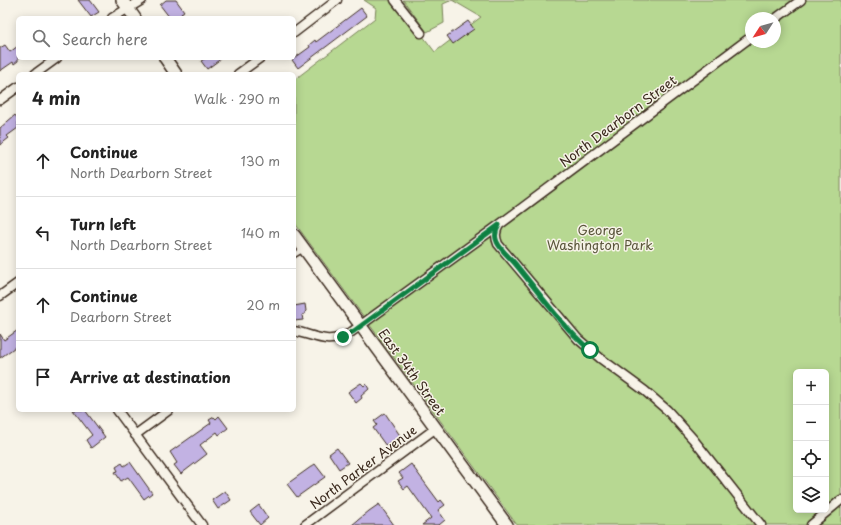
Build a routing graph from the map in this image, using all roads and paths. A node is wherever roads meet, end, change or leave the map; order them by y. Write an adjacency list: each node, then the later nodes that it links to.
1 (142, 0): 5 (street)
2 (337, 0): 9 (street)
3 (395, 0): 10 (street)
4 (801, 0): 6 (street)
5 (125, 4): 7 (street); 8 (main road)
6 (781, 15)
7 (114, 16)
8 (134, 16)
9 (296, 31)
10 (421, 33)
11 (745, 41): 20 (street, North Dearborn Street)
12 (54, 60): 15 (street)
13 (166, 60): 16 (main road)
14 (257, 60): 17 (street)
15 (39, 72)
16 (175, 72)
17 (241, 72)
18 (16, 88): 19 (street)
19 (0, 100)
20 (499, 225): 26 (street, North Dearborn Street); 36 (street)
21 (296, 238): 22 (main road, East 34th Street)
22 (304, 249): 23 (lane); 26 (main road, East 34th Street)
23 (296, 254)
24 (16, 284): 25 (street)
25 (0, 296)
26 (360, 326): 27 (street, North Dearborn Street); 30 (main road, East 34th Street)
27 (296, 332)
28 (118, 412): 31 (street)
29 (166, 412): 31 (street)
30 (436, 428): 34 (street, North Parker Avenue); 35 (main road, East 34th Street)
31 (135, 435): 33 (street)
32 (841, 500): 37 (street)
33 (202, 525)
34 (305, 525)
35 (507, 525)
36 (761, 525)
37 (811, 525)

